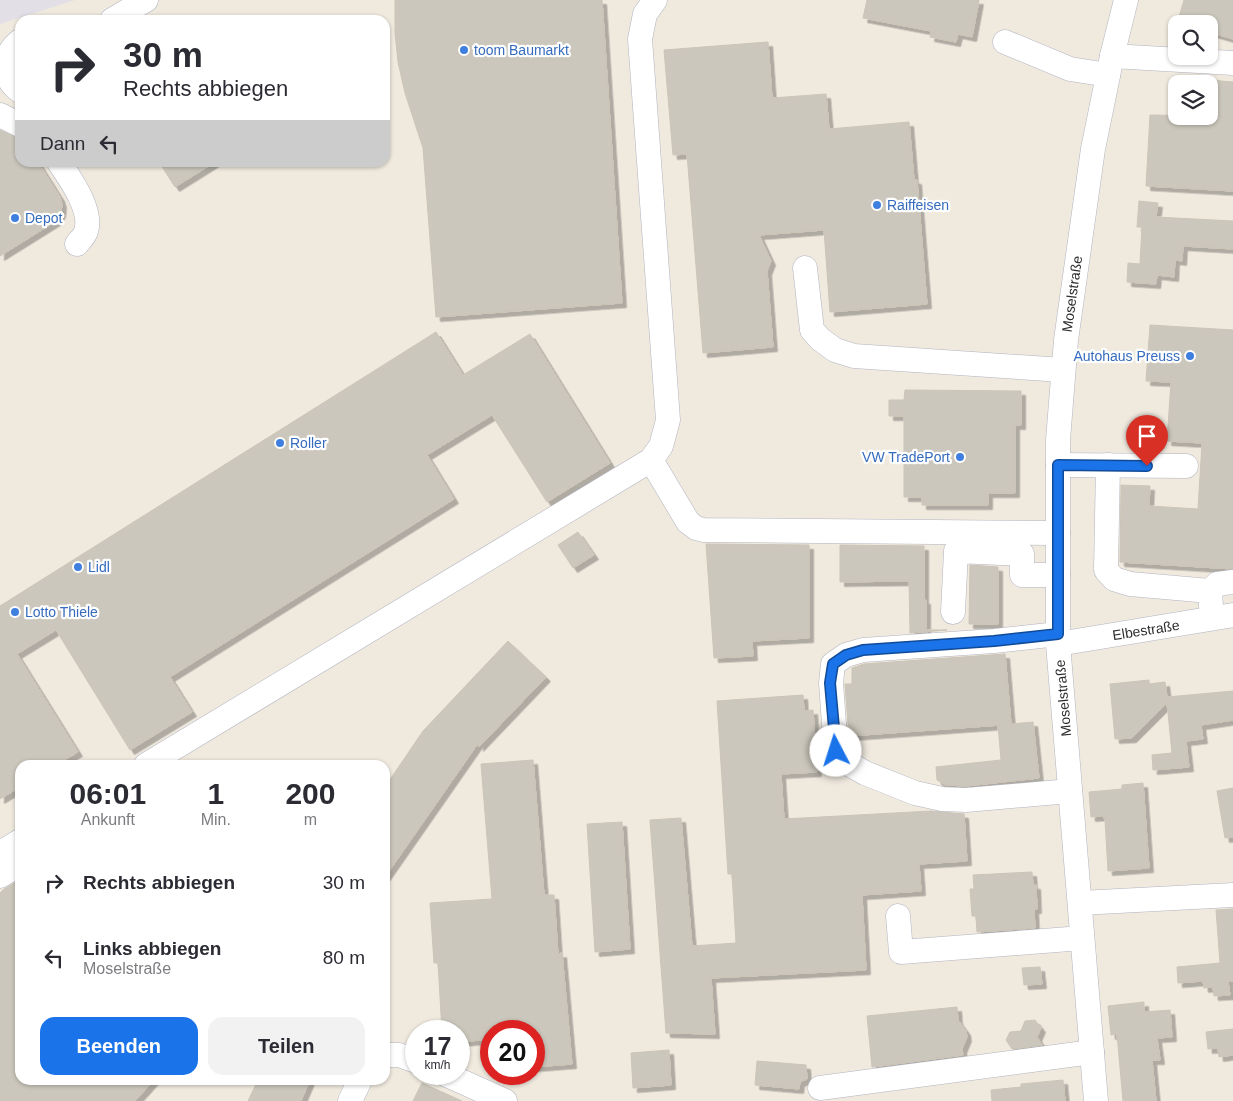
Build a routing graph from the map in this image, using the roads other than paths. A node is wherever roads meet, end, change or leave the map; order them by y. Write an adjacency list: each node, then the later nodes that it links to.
1 (146, 0): 4 (street)
2 (655, 0): 17 (street)
3 (1126, 0): 8 (street, Moselstraße)
4 (120, 15)
5 (1005, 42): 8 (street)
6 (15, 45): 9 (street)
7 (1233, 63): 8 (street)
8 (1110, 66): 16 (street, Moselstraße)
9 (3, 72): 10 (street)
10 (15, 88)
11 (0, 115): 12 (street)
12 (15, 122)
13 (62, 167): 14 (street)
14 (77, 244)
15 (805, 268): 16 (street)
16 (1063, 370): 18 (street, Moselstraße)
17 (651, 460): 21 (street); 28 (street)
18 (1058, 465): 19 (street); 21 (street, Moselstraße)
19 (1108, 465): 20 (street); 24 (street)
20 (1186, 466)
21 (1058, 532): 22 (street, Moselstraße)
22 (1058, 575): 25 (street); 27 (street, Moselstraße)
23 (1233, 582): 24 (street)
24 (1210, 591): 26 (street)
25 (953, 612)
26 (1222, 617): 27 (street, Elbestraße)
27 (1058, 639): 29 (street, Moselstraße); 29 (street, Elbestraße)
28 (154, 760)
29 (1070, 791): 35 (street, Moselstraße)
30 (15, 844): 31 (street)
31 (0, 853)
32 (15, 867): 33 (street)
33 (0, 876)
34 (1233, 895): 35 (street)
35 (1080, 903): 37 (street, Moselstraße)
36 (898, 916): 37 (street)
37 (1082, 938): 38 (street, Moselstraße)
38 (1092, 1052): 41 (street); 44 (street, Moselstraße)
39 (358, 1085): 42 (street)
40 (469, 1085): 43 (street)
41 (820, 1088)
42 (350, 1101)
43 (505, 1101)
44 (1096, 1101)

